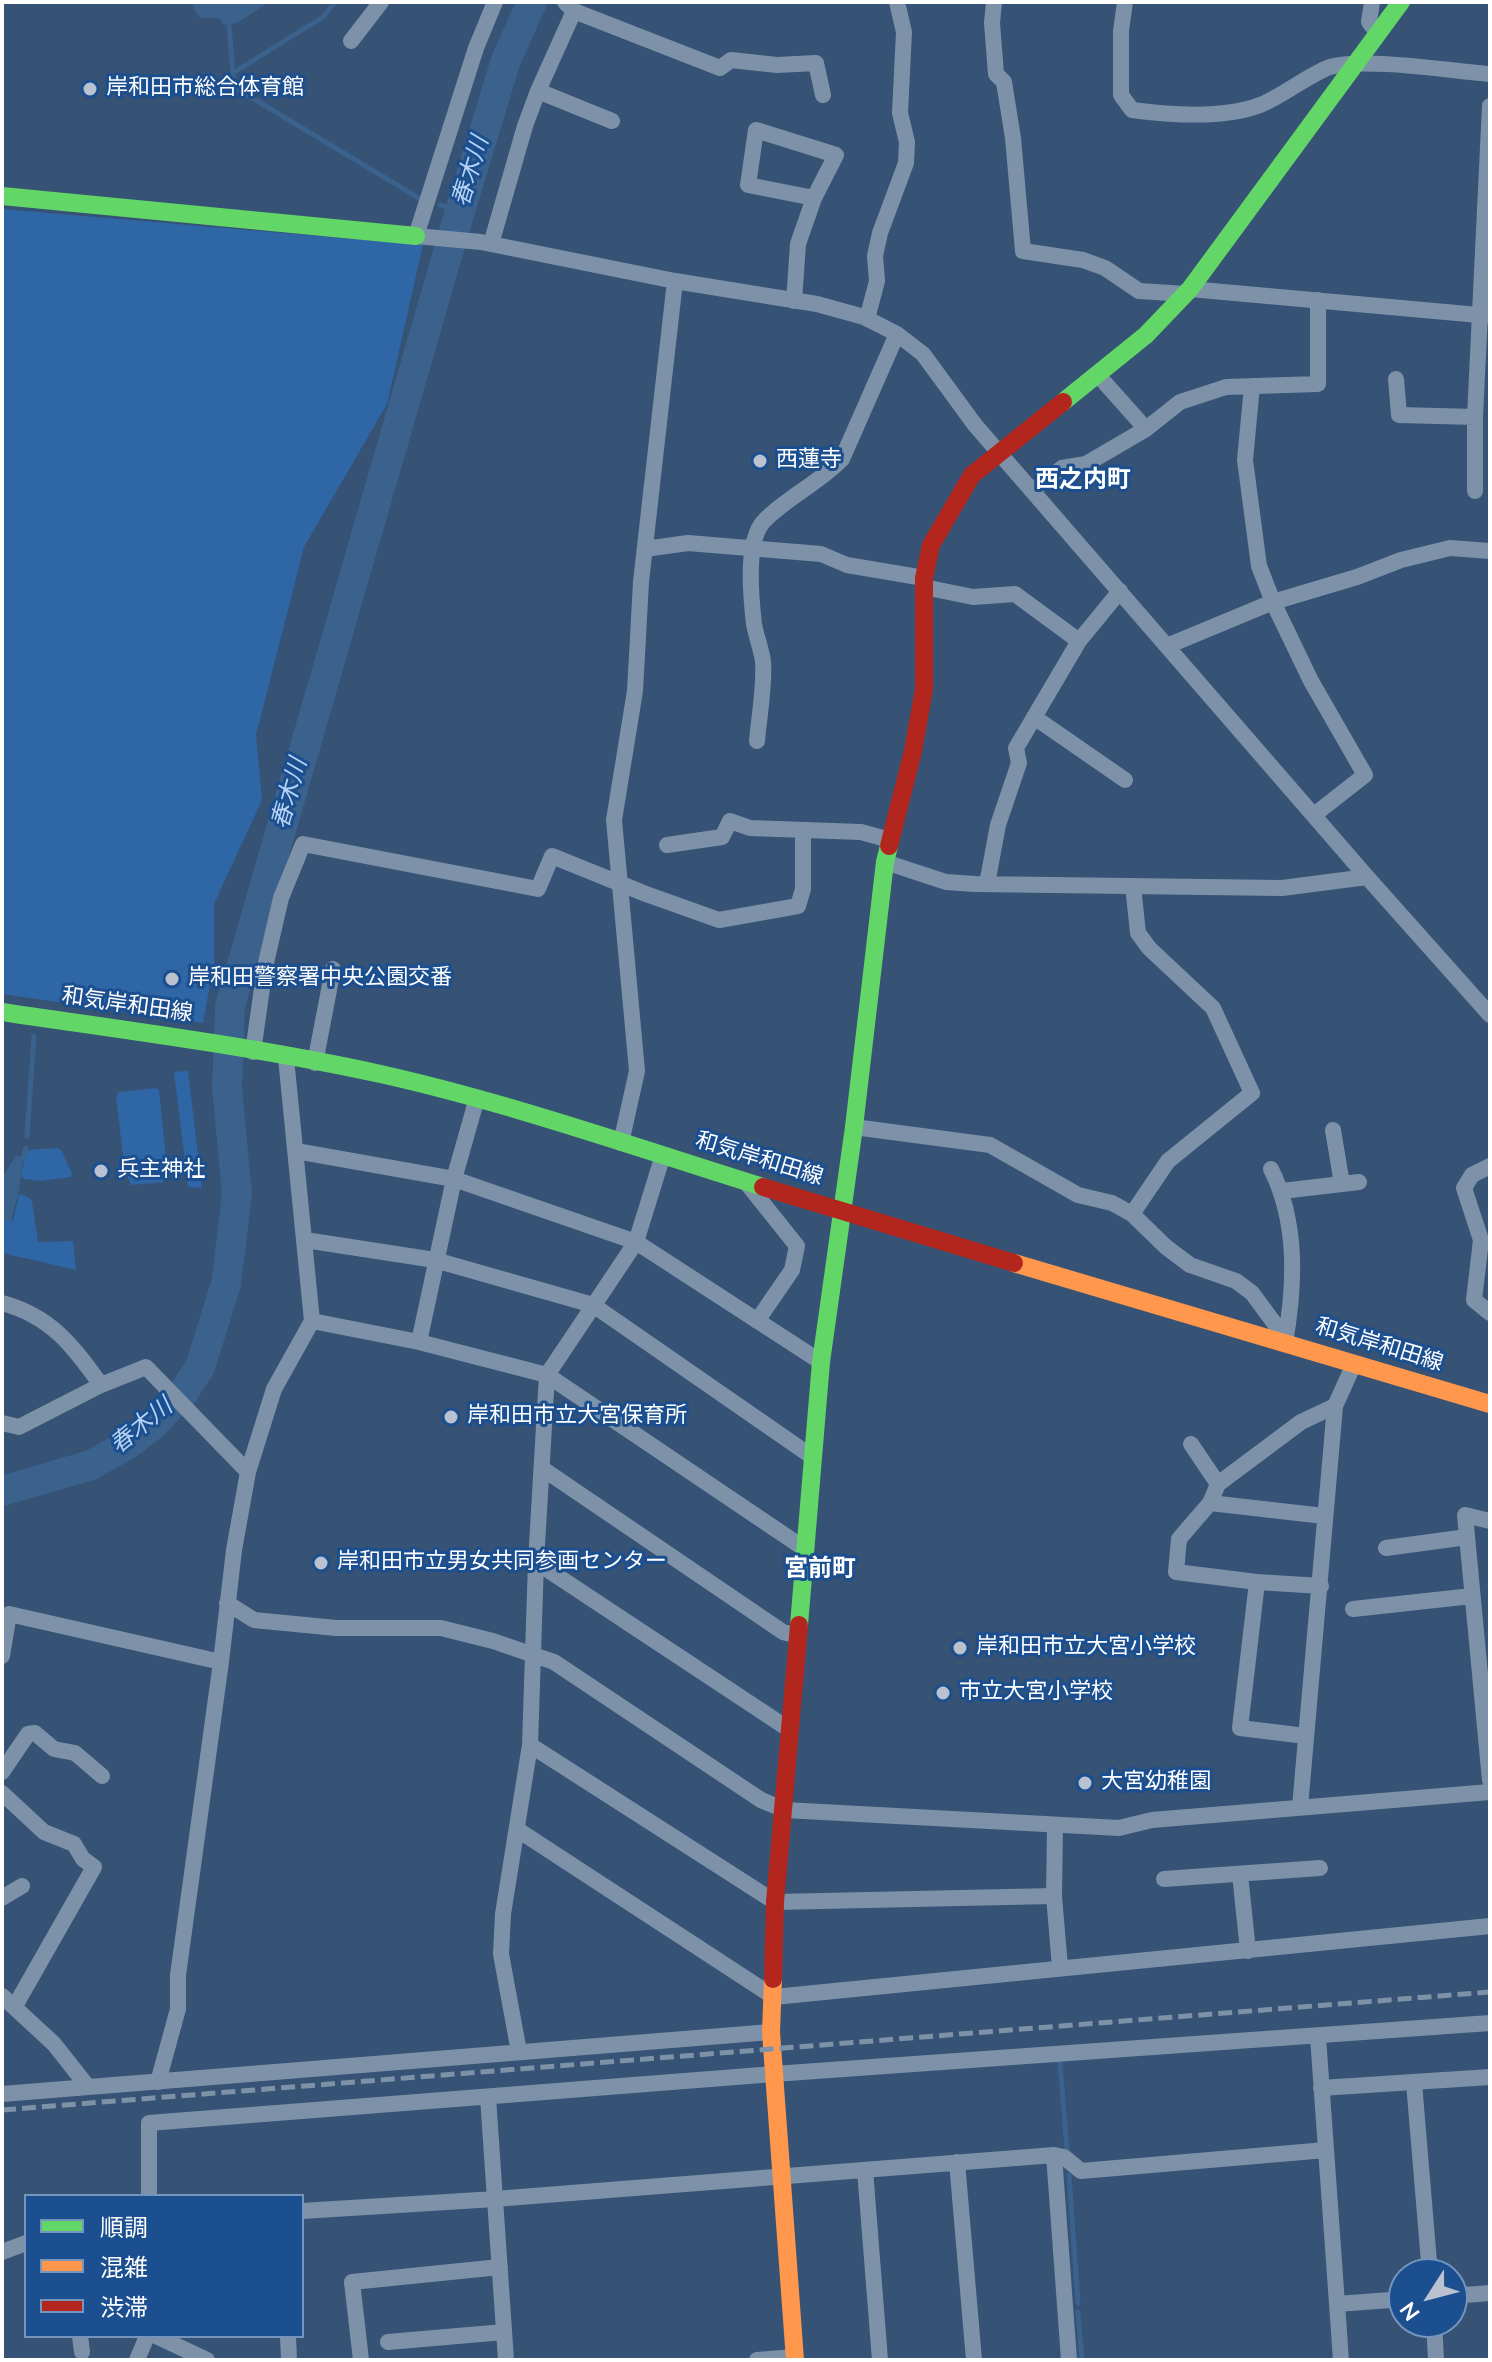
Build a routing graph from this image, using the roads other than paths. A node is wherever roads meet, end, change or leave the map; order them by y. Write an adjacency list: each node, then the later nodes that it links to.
1 (381, 2): 10 (street)
2 (495, 2): 19 (street)
3 (897, 2): 26 (street)
4 (994, 2): 22 (street)
5 (1125, 2): 11 (street)
6 (1372, 2): 9 (street)
7 (1401, 2): 9 (street)
8 (569, 6): 13 (street); 14 (street)
9 (1378, 34): 11 (street)
10 (351, 41)
11 (1357, 64): 12 (street); 22 (street)
12 (1490, 74)
13 (538, 91): 16 (street); 20 (street)
14 (823, 95)
15 (1490, 106): 25 (street)
16 (612, 121)
17 (2, 196): 19 (street)
18 (814, 198): 18 (street); 24 (street)
19 (421, 237): 20 (street)
20 (486, 243): 21 (street)
21 (675, 281): 24 (street); 36 (street)
22 (1188, 292): 23 (street); 28 (street)
23 (1318, 300): 25 (street); 30 (street)
24 (794, 301): 26 (street)
25 (1485, 315): 31 (street)
26 (867, 319): 27 (street)
27 (897, 334): 33 (street); 37 (street)
28 (1097, 374): 32 (street); 33 (street)
29 (1396, 379): 31 (street)
30 (1252, 386): 32 (street); 41 (street)
31 (1475, 417): 35 (street)
32 (1146, 429): 34 (street)
33 (1000, 452): 34 (street); 39 (street)
34 (1033, 490): 40 (street)
35 (1475, 491)
36 (645, 549): 37 (street); 53 (street)
37 (753, 549): 39 (street); 45 (street)
38 (1490, 551): 41 (street)
39 (924, 582): 42 (street); 49 (street)
40 (1120, 591): 42 (street); 43 (street)
41 (1273, 602): 43 (street); 47 (street)
42 (1079, 641): 44 (street)
43 (1167, 646): 47 (street)
44 (1034, 717): 46 (street); 54 (street)
45 (757, 741)
46 (1125, 780)
47 (1314, 815): 52 (street)
48 (803, 830): 49 (street); 50 (street); 53 (street)
49 (890, 840): 51 (street)
50 (667, 845)
51 (885, 862): 54 (street); 63 (street)
52 (1367, 877): 55 (street); 58 (street)
53 (621, 883): 59 (street); 65 (street)
54 (987, 884): 55 (street)
55 (1133, 886): 74 (street)
56 (333, 969): 61 (street)
57 (2, 1012): 59 (street, 和気岸和田線)
58 (1490, 1015)
59 (250, 1051): 60 (street, 和気岸和田線)
60 (286, 1058): 61 (street, 和気岸和田線); 66 (street)
61 (315, 1063): 62 (street, 和気岸和田線)
62 (477, 1098): 65 (street, 和気岸和田線); 70 (street)
63 (854, 1127): 73 (street); 74 (street)
64 (1333, 1130): 72 (street)
65 (621, 1143): 67 (street, 和気岸和田線)
66 (296, 1151): 70 (street); 75 (street)
67 (663, 1155): 71 (street, 和気岸和田線); 76 (street)
68 (1490, 1166): 80 (street)
69 (1271, 1169): 72 (street)
70 (454, 1179): 76 (street); 77 (street)
71 (745, 1181): 73 (street, 和気岸和田線); 82 (street)
72 (1282, 1191): 84 (street)
73 (841, 1211): 84 (street, 和気岸和田線); 86 (street)
74 (1132, 1214): 84 (street)
75 (305, 1240): 77 (street); 81 (street)
76 (636, 1242): 79 (street); 82 (street)
77 (435, 1260): 79 (street); 85 (street)
78 (4, 1304): 83 (street); 89 (street)
79 (593, 1305): 88 (street); 94 (street)
80 (1490, 1313)
81 (312, 1321): 85 (street); 96 (street)
82 (757, 1321): 86 (street)
83 (2, 1322)
84 (1286, 1341): 87 (street, 和気岸和田線)
85 (419, 1342): 88 (street)
86 (821, 1362): 94 (street)
87 (1354, 1364): 90 (street, 和気岸和田線); 91 (street)
88 (547, 1375): 95 (street); 103 (street)
89 (101, 1385): 92 (street); 96 (street)
90 (1490, 1404)
91 (1335, 1406): 97 (street); 99 (street)
92 (2, 1423)
93 (1191, 1444): 97 (street)
94 (811, 1456): 103 (street)
95 (543, 1469): 104 (street); 111 (street)
96 (248, 1472): 108 (street)
97 (1218, 1484): 98 (street)
98 (1210, 1503): 99 (street); 105 (street)
99 (1324, 1516): 106 (street)
100 (1490, 1521): 101 (street)
101 (1467, 1537): 102 (street); 107 (street)
102 (1386, 1548)
103 (805, 1549): 111 (street)
104 (536, 1562): 113 (street); 115 (street)
105 (1257, 1582): 106 (street); 116 (street)
106 (1321, 1586): 116 (street)
107 (1472, 1596): 109 (street); 110 (street)
108 (227, 1603): 113 (street); 114 (street)
109 (1353, 1609)
110 (1482, 1617): 120 (street)
111 (798, 1636): 115 (street)
112 (2, 1656): 114 (street)
113 (533, 1657): 117 (street); 124 (street)
114 (221, 1662): 145 (street)
115 (790, 1730): 124 (street)
116 (1306, 1736): 123 (street)
117 (530, 1745): 126 (street); 133 (street)
118 (2, 1772): 119 (street)
119 (102, 1776)
120 (1490, 1780)
121 (1490, 1792): 123 (street)
122 (2, 1793): 138 (street)
123 (1300, 1807): 125 (street)
124 (785, 1810): 125 (street); 133 (street)
125 (1055, 1826): 131 (street)
126 (518, 1830): 137 (street); 142 (street)
127 (1320, 1868): 128 (street)
128 (1240, 1874): 129 (street); 135 (street)
129 (1164, 1879)
130 (22, 1886): 132 (street)
131 (1054, 1896): 133 (street); 136 (street)
132 (2, 1898)
133 (775, 1902): 137 (street)
134 (1490, 1926): 135 (street)
135 (1248, 1951): 136 (street)
136 (1060, 1967): 137 (street)
137 (774, 1997): 140 (street)
138 (8, 2001): 147 (street)
139 (1490, 2023): 141 (street)
140 (771, 2032): 142 (street); 143 (street)
141 (1318, 2037): 143 (street); 148 (street)
142 (519, 2052): 145 (street)
143 (774, 2074): 150 (street); 155 (street)
144 (1490, 2077): 146 (street)
145 (158, 2082): 147 (street)
146 (1414, 2083): 148 (street); 161 (street)
147 (88, 2087): 149 (street)
148 (1321, 2088): 151 (street)
149 (2, 2094)
150 (488, 2097): 156 (street); 157 (street)
151 (1326, 2150): 152 (street); 166 (street)
152 (1054, 2155): 153 (street); 182 (street)
153 (957, 2162): 154 (street); 181 (street)
154 (865, 2170): 155 (street); 180 (street)
155 (781, 2175): 157 (street); 173 (street)
156 (148, 2194)
157 (495, 2199): 158 (street); 162 (street)
158 (304, 2211)
159 (24, 2244): 160 (street)
160 (2, 2252)
161 (1429, 2258)
162 (500, 2267): 167 (street); 177 (street)
163 (1490, 2293): 164 (street)
164 (1468, 2295)
165 (1388, 2300): 166 (street)
166 (1337, 2304): 183 (street)
167 (504, 2332): 172 (street); 178 (street)
168 (146, 2338): 174 (street)
169 (160, 2338): 175 (street)
170 (288, 2338): 176 (street)
171 (1435, 2338): 184 (street)
172 (388, 2342)
173 (795, 2359): 179 (street)
174 (137, 2360)
175 (207, 2360)
176 (289, 2360)
177 (361, 2360)
178 (506, 2360)
179 (757, 2360)
180 (880, 2360)
181 (974, 2360)
182 (1069, 2360)
183 (1341, 2360)
184 (1436, 2360)

